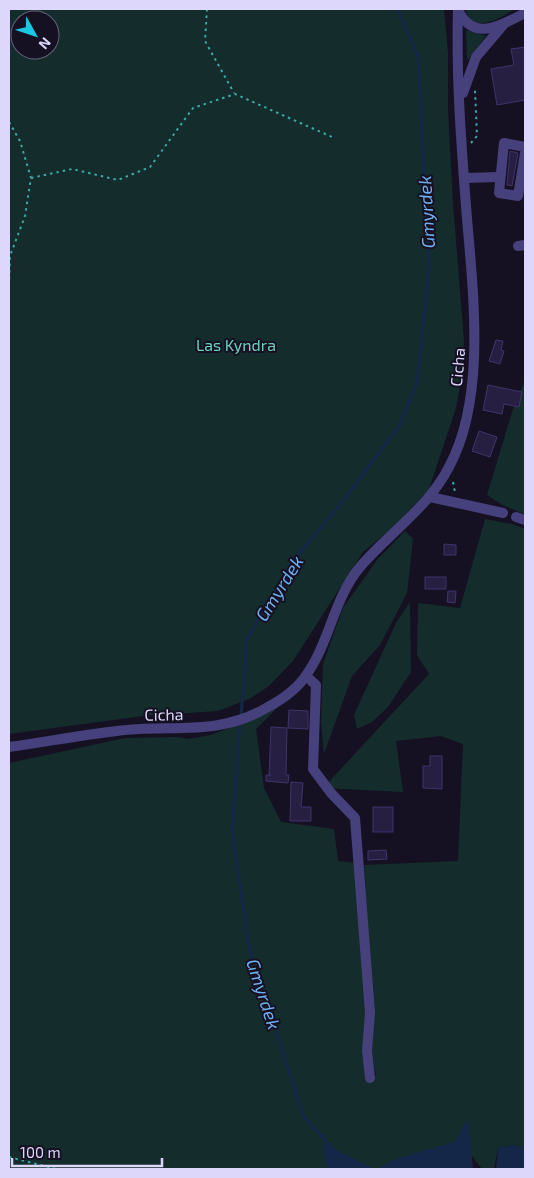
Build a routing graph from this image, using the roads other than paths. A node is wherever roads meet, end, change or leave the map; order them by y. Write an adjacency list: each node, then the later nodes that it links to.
1 (458, 9): 3 (street); 4 (street, Cicha)
2 (525, 14): 3 (street)
3 (504, 24): 4 (street)
4 (460, 98): 8 (street, Cicha)
5 (525, 147): 7 (street)
6 (525, 152): 7 (street)
7 (499, 177): 8 (street)
8 (465, 178): 9 (street, Cicha)
9 (430, 496): 10 (street); 11 (street, Cicha)
10 (503, 513)
11 (306, 676): 12 (street, Cicha); 13 (street)
12 (9, 747)
13 (370, 1078)

